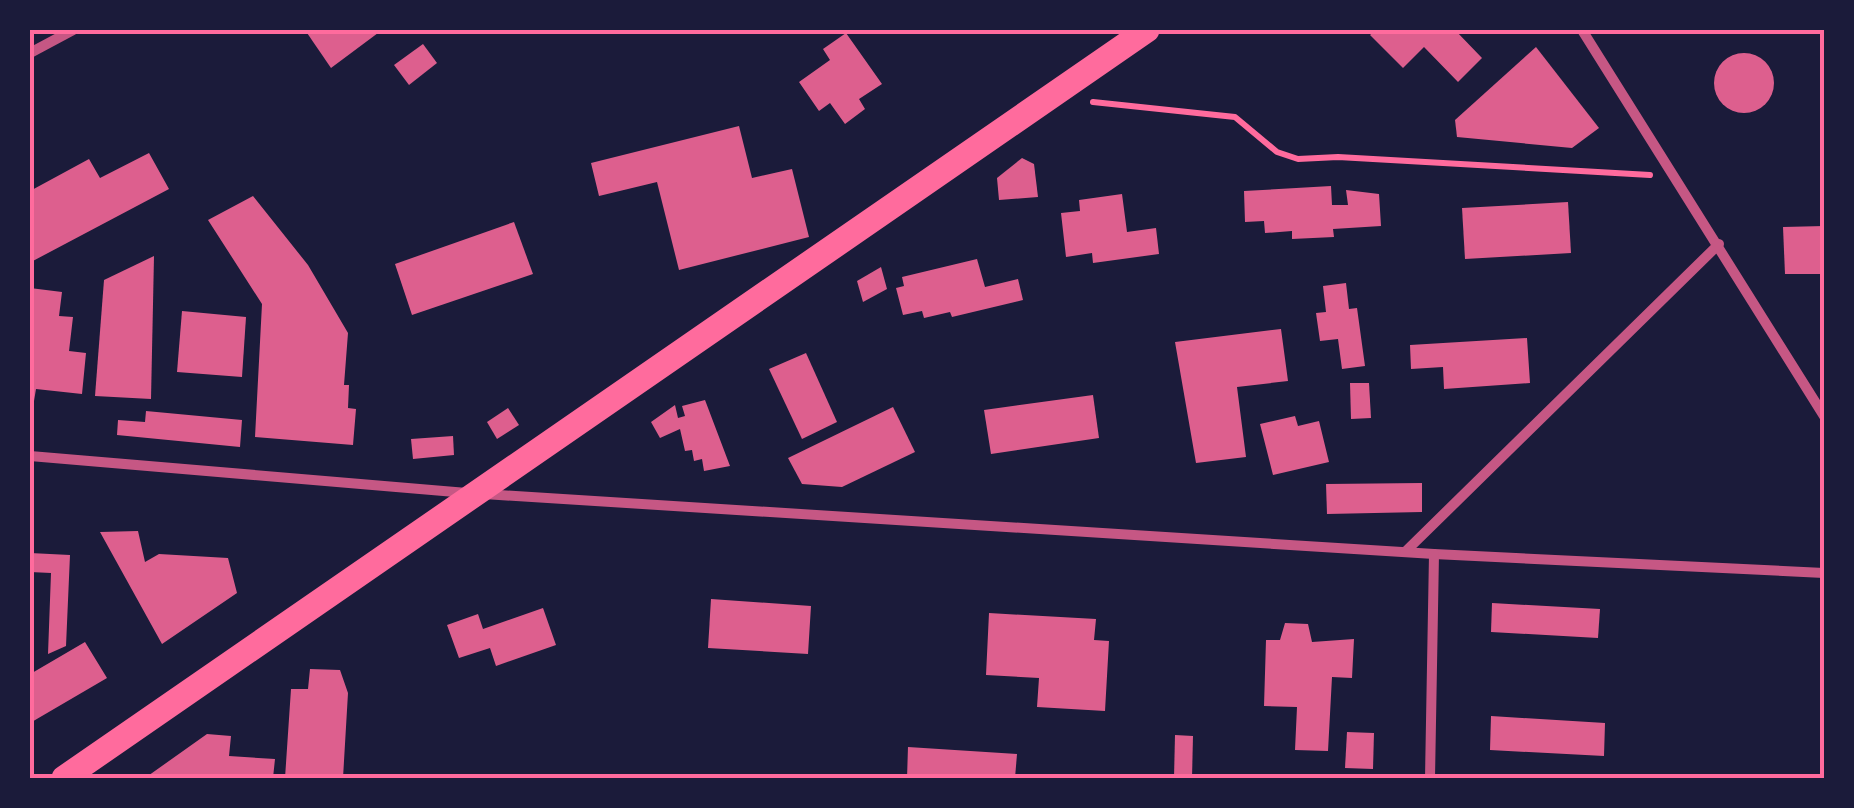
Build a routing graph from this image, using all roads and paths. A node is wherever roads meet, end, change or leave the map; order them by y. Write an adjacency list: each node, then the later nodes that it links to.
1 (73, 30): 4 (street)
2 (1147, 30): 5 (main road)
3 (1582, 30): 6 (street)
4 (30, 53)
5 (1052, 98): 6 (path); 10 (main road)
6 (1673, 176): 7 (street)
7 (1719, 244): 8 (street); 11 (street)
8 (1824, 416)
9 (30, 456): 10 (street)
10 (479, 494): 11 (street); 14 (main road)
11 (1405, 552): 12 (street)
12 (1434, 554): 13 (street); 15 (street)
13 (1824, 573)
14 (64, 778)
15 (1430, 778)

